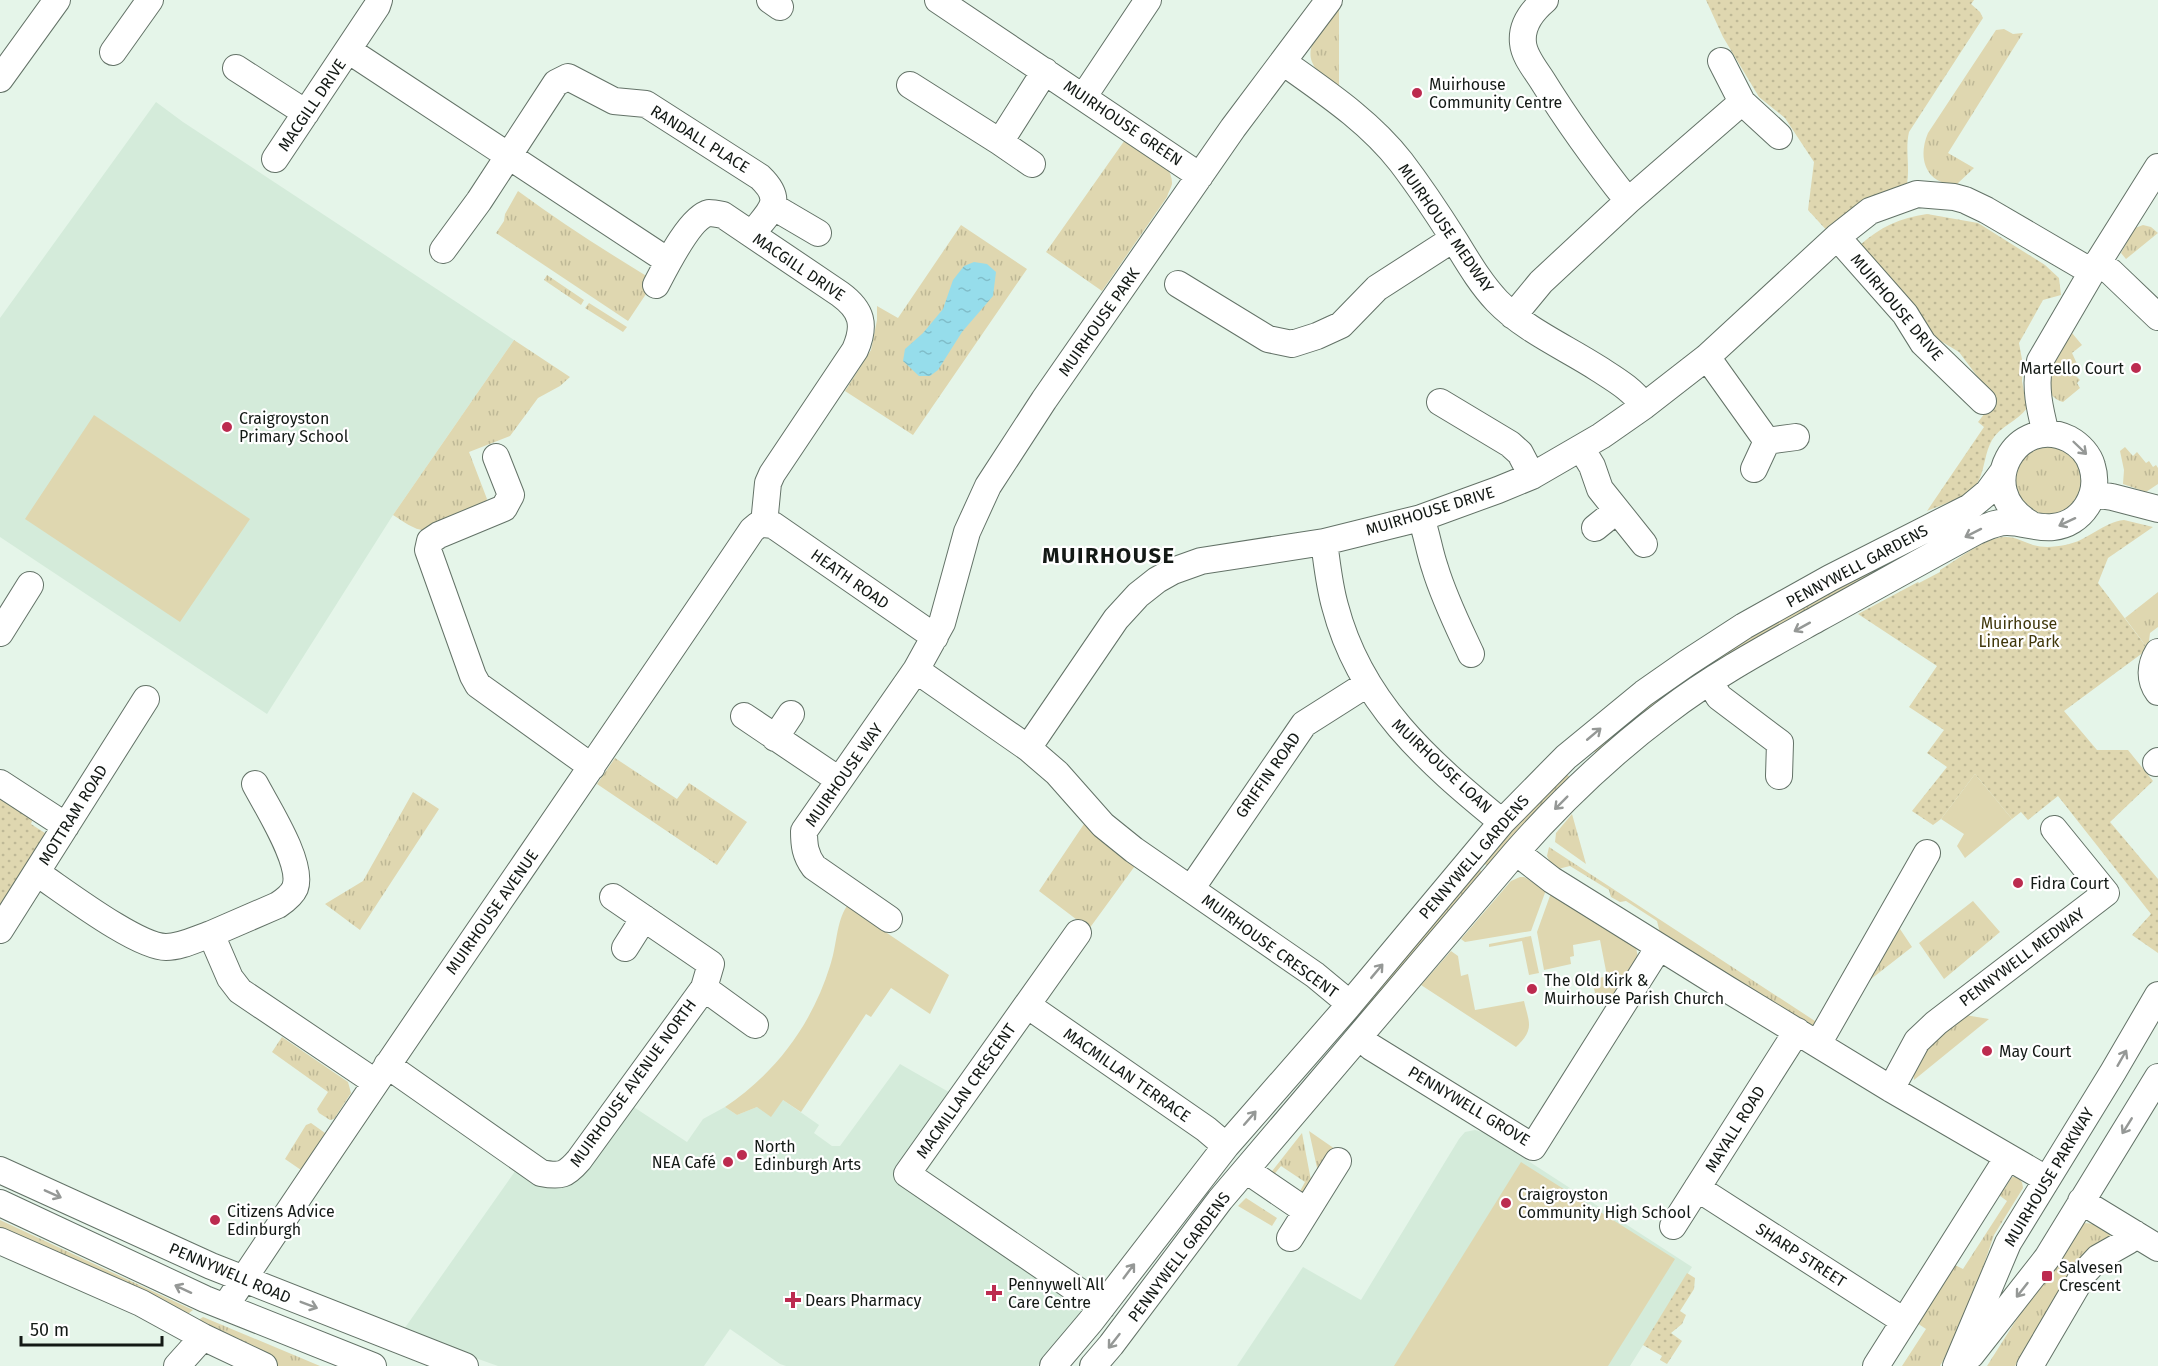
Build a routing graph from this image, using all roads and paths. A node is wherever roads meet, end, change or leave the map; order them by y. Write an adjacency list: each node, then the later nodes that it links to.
1 (57, 0): 14 (street)
2 (150, 0): 9 (street)
3 (379, 0): 8 (street, MACGILL DRIVE)
4 (1148, 0): 16 (street)
5 (1329, 0): 11 (street, MUIRHOUSE PARK)
6 (1545, 0): 26 (street)
7 (948, 3): 13 (street, MUIRHOUSE GREEN)
8 (348, 50): 18 (street, MACGILL DRIVE); 21 (street, MACGILL DRIVE)
9 (113, 52)
10 (1721, 61): 17 (street)
11 (1283, 62): 25 (street, MUIRHOUSE PARK); 31 (street, MUIRHOUSE MEDWAY)
12 (236, 68): 18 (street)
13 (1045, 72): 16 (street, MUIRHOUSE GREEN); 20 (street, MUIRHOUSE GREEN)
14 (0, 79)
15 (910, 85): 20 (street)
16 (1084, 96): 25 (street, MUIRHOUSE GREEN)
17 (1742, 102): 19 (street); 26 (street)
18 (306, 113): 22 (street, MACGILL DRIVE)
19 (1779, 136)
20 (1000, 142): 23 (street)
21 (507, 156): 27 (street, RANDALL PLACE); 32 (street); 33 (street, MACGILL DRIVE)
22 (275, 159)
23 (1032, 164)
24 (2158, 167): 34 (street)
25 (1200, 176): 62 (street, MUIRHOUSE PARK)
26 (1628, 201): 37 (street)
27 (772, 206): 28 (street); 29 (street)
28 (818, 233)
29 (752, 234): 33 (street, MACGILL DRIVE); 56 (street, MACGILL DRIVE)
30 (1837, 237): 34 (street, MUIRHOUSE DRIVE); 39 (street, MUIRHOUSE DRIVE); 40 (street, MUIRHOUSE DRIVE)
31 (1454, 239): 35 (street); 37 (street, MUIRHOUSE MEDWAY)
32 (443, 250)
33 (668, 261): 36 (street, MACGILL DRIVE)
34 (2095, 268): 38 (street, MUIRHOUSE DRIVE); 43 (street)
35 (1178, 284)
36 (656, 285)
37 (1514, 316): 42 (street, MUIRHOUSE MEDWAY)
38 (2158, 317)
39 (1707, 357): 42 (street, MUIRHOUSE DRIVE); 45 (street)
40 (1983, 401)
41 (1440, 402): 50 (street)
42 (1644, 406): 46 (street, MUIRHOUSE DRIVE)
43 (2046, 434): 49 (street, PENNYWELL GARDENS); 51 (street, one-way to 51)
44 (1796, 437): 45 (street)
45 (1767, 441): 48 (street)
46 (1581, 448): 50 (street, MUIRHOUSE DRIVE); 53 (street)
47 (496, 457): 75 (street)
48 (1754, 470)
49 (2002, 473): 55 (street); 74 (street, PENNYWELL GARDENS, one-way to 49)
50 (1532, 476): 54 (street, MUIRHOUSE DRIVE)
51 (2093, 494): 52 (street); 55 (street, PENNYWELL GARDENS, one-way to 55)
52 (2158, 509)
53 (1616, 511): 57 (street); 59 (street)
54 (1421, 518): 58 (street, MUIRHOUSE DRIVE); 64 (street)
55 (2029, 523): 66 (street, PENNYWELL GARDENS, one-way to 66)
56 (764, 524): 62 (street, HEATH ROAD); 75 (street, MUIRHOUSE AVENUE)
57 (1595, 528)
58 (1324, 542): 67 (street, MUIRHOUSE LOAN); 73 (street, MUIRHOUSE DRIVE)
59 (1644, 544)
60 (30, 585): 61 (street)
61 (0, 633)
62 (935, 637): 65 (street, MUIRHOUSE PARK)
63 (2158, 652): 68 (street)
64 (1472, 654)
65 (916, 670): 73 (street); 78 (street, MUIRHOUSE WAY)
66 (1710, 682): 76 (street); 77 (street, PENNYWELL GARDENS)
67 (1366, 684): 81 (street, MUIRHOUSE LOAN); 87 (street, GRIFFIN ROAD)
68 (2158, 692)
69 (146, 699): 82 (street, MOTTRAM ROAD)
70 (791, 714): 72 (street)
71 (744, 717): 72 (street)
72 (775, 738): 78 (street)
73 (1028, 748): 87 (street, MUIRHOUSE CRESCENT)
74 (1566, 757): 77 (street); 81 (street, PENNYWELL GARDENS)
75 (592, 767): 104 (street, MUIRHOUSE AVENUE)
76 (1779, 776)
77 (1587, 777): 84 (street, PENNYWELL GARDENS, one-way to 84)
78 (839, 780): 90 (street, MUIRHOUSE WAY)
79 (0, 783): 82 (street)
80 (255, 784): 93 (street)
81 (1502, 822): 98 (street, PENNYWELL GARDENS, one-way to 81)
82 (66, 826): 86 (street, MOTTRAM ROAD)
83 (2054, 829): 107 (street, PENNYWELL MEDWAY)
84 (1516, 852): 94 (street); 101 (street, PENNYWELL GARDENS)
85 (1927, 853): 102 (street)
86 (37, 873): 91 (street, MOTTRAM ROAD); 93 (street)
87 (1191, 889): 98 (street, MUIRHOUSE CRESCENT)
88 (613, 897): 89 (street)
89 (644, 918): 95 (street); 96 (street)
90 (889, 919)
91 (1, 926)
92 (1078, 933): 99 (street, MACMILLAN CRESCENT)
93 (211, 934): 104 (street, MUIRHOUSE AVENUE NORTH)
94 (1659, 947): 101 (street, PENNYWELL GROVE); 102 (street)
95 (625, 948)
96 (704, 988): 100 (street, MUIRHOUSE AVENUE NORTH); 104 (street, MUIRHOUSE AVENUE NORTH)
97 (2158, 995): 113 (street, MUIRHOUSE PARKWAY, one-way to 97)
98 (1350, 1004): 103 (street, PENNYWELL GARDENS)
99 (1027, 1005): 108 (street, MACMILLAN TERRACE); 124 (street, MACMILLAN CRESCENT)
100 (755, 1025)
101 (1360, 1037): 105 (street, PENNYWELL GARDENS)
102 (1807, 1038): 107 (street); 114 (street, MAYALL ROAD)
103 (1304, 1057): 105 (street); 108 (street, PENNYWELL GARDENS, one-way to 103)
104 (381, 1074): 123 (street, MUIRHOUSE AVENUE)
105 (1326, 1077): 112 (street, PENNYWELL GARDENS)
106 (2158, 1077): 115 (street, one-way to 115)
107 (1891, 1089): 109 (street)
108 (1226, 1146): 124 (street, PENNYWELL GARDENS, one-way to 108)
109 (2008, 1157): 113 (street); 126 (street)
110 (1338, 1161): 117 (street)
111 (0, 1170): 123 (street, PENNYWELL ROAD, one-way to 123)
112 (1246, 1170): 117 (street); 133 (street, PENNYWELL GARDENS, one-way to 133)
113 (2046, 1179): 135 (street, MUIRHOUSE PARKWAY)
114 (1697, 1188): 118 (street, MAYALL ROAD); 126 (street, SHARP STREET)
115 (2081, 1201): 119 (street); 136 (street, one-way to 136)
116 (0, 1203): 125 (street, PENNYWELL ROAD, one-way to 116)
117 (1306, 1210): 120 (street)
118 (1673, 1226)
119 (2134, 1233): 122 (street); 137 (street)
120 (1290, 1238)
121 (0, 1240): 127 (street)
122 (2158, 1248)
123 (244, 1279): 125 (street, MUIRHOUSE AVENUE); 131 (street, PENNYWELL ROAD, one-way to 131)
124 (1102, 1306): 132 (street, PENNYWELL GARDENS)
125 (225, 1307): 130 (street, PENNYWELL ROAD)
126 (1904, 1322): 134 (street)
127 (203, 1337): 128 (street); 129 (street)
128 (177, 1366)
129 (264, 1366)
130 (373, 1366)
131 (465, 1366)
132 (1053, 1366)
133 (1093, 1366)
134 (1876, 1366)
135 (1956, 1366)
136 (1962, 1366)
137 (2030, 1366)

